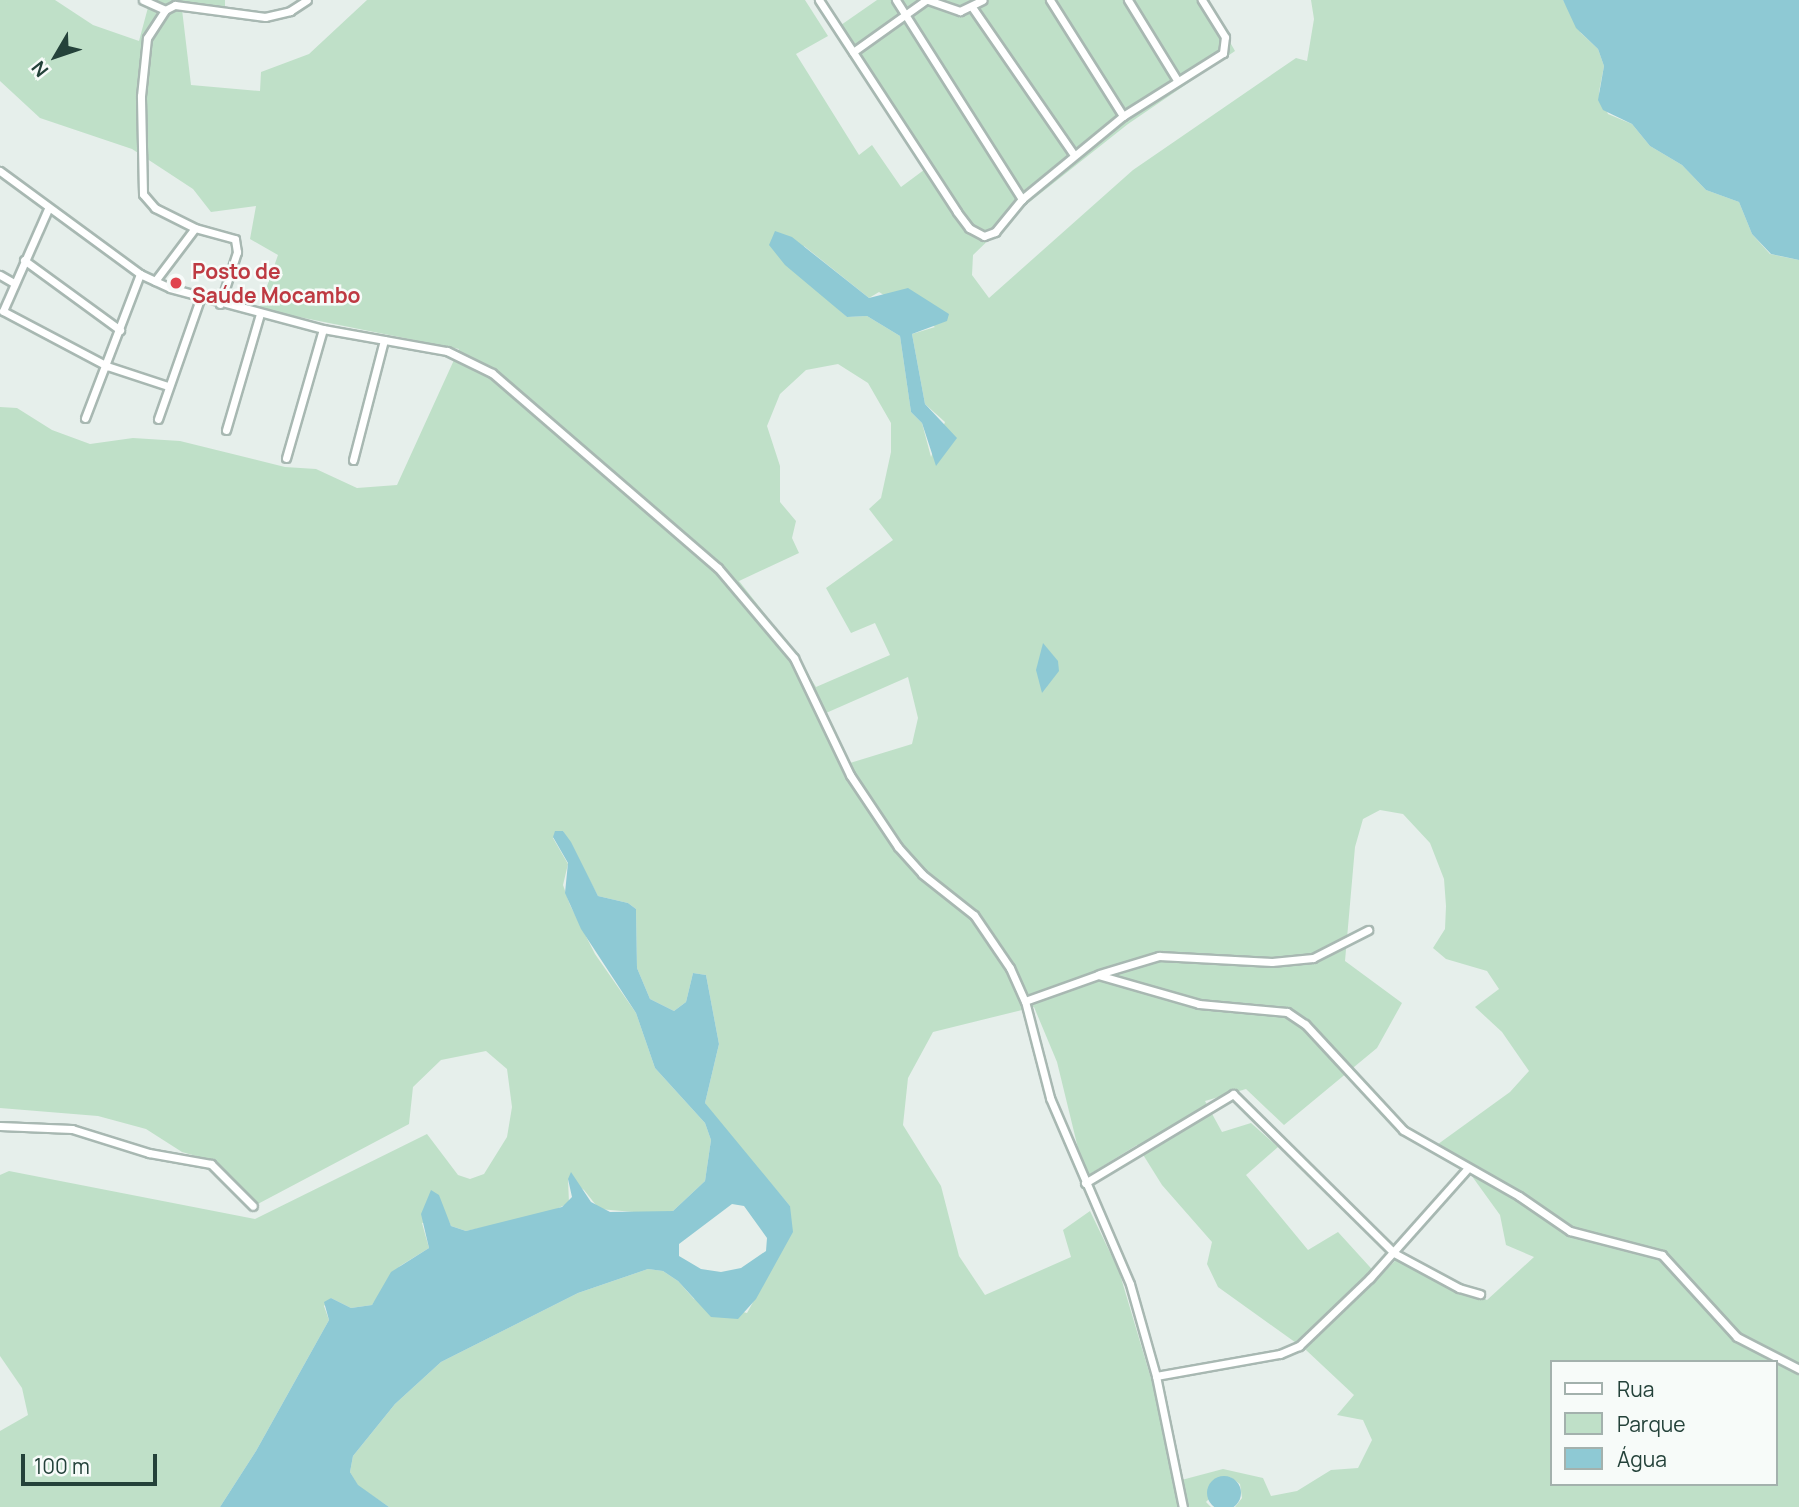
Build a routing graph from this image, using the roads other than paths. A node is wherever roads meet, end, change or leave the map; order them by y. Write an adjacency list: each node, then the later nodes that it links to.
1 (143, 0): 11 (street)
2 (307, 0): 11 (street)
3 (819, 0): 13 (street)
4 (896, 0): 12 (street)
5 (927, 0): 10 (street); 12 (street)
6 (983, 0): 10 (street)
7 (1050, 0): 15 (street)
8 (1128, 0): 14 (street)
9 (1202, 0): 14 (street)
10 (972, 7): 16 (street)
11 (166, 10): 20 (street)
12 (905, 15): 13 (street); 18 (street)
13 (853, 52): 18 (street)
14 (1177, 80): 15 (street)
15 (1123, 116): 16 (street)
16 (1074, 155): 18 (street)
17 (0, 171): 19 (street)
18 (1022, 199)
19 (48, 209): 21 (street); 22 (street)
20 (195, 228): 24 (street); 27 (street)
21 (24, 260): 25 (street); 31 (street)
22 (140, 274): 24 (street); 31 (street)
23 (0, 275): 25 (street)
24 (155, 281): 26 (street)
25 (14, 283): 28 (street)
26 (200, 299): 27 (street); 34 (street)
27 (220, 304): 29 (street)
28 (2, 311): 33 (street)
29 (260, 314): 30 (street); 37 (street)
30 (323, 329): 32 (street); 38 (street)
31 (120, 330): 33 (street)
32 (384, 340): 39 (street); 42 (street)
33 (107, 366): 34 (street); 35 (street)
34 (168, 386): 36 (street)
35 (85, 418)
36 (158, 419)
37 (226, 430)
38 (286, 458)
39 (354, 460)
40 (1368, 930): 41 (street)
41 (1098, 975): 42 (street); 44 (street)
42 (1025, 1002): 45 (street)
43 (0, 1126): 46 (street)
44 (1468, 1168): 47 (street); 49 (street)
45 (1085, 1183): 47 (street); 50 (street)
46 (253, 1206)
47 (1394, 1253): 48 (street); 50 (street)
48 (1480, 1294)
49 (1799, 1368)
50 (1156, 1376): 51 (street)
51 (1183, 1507)

